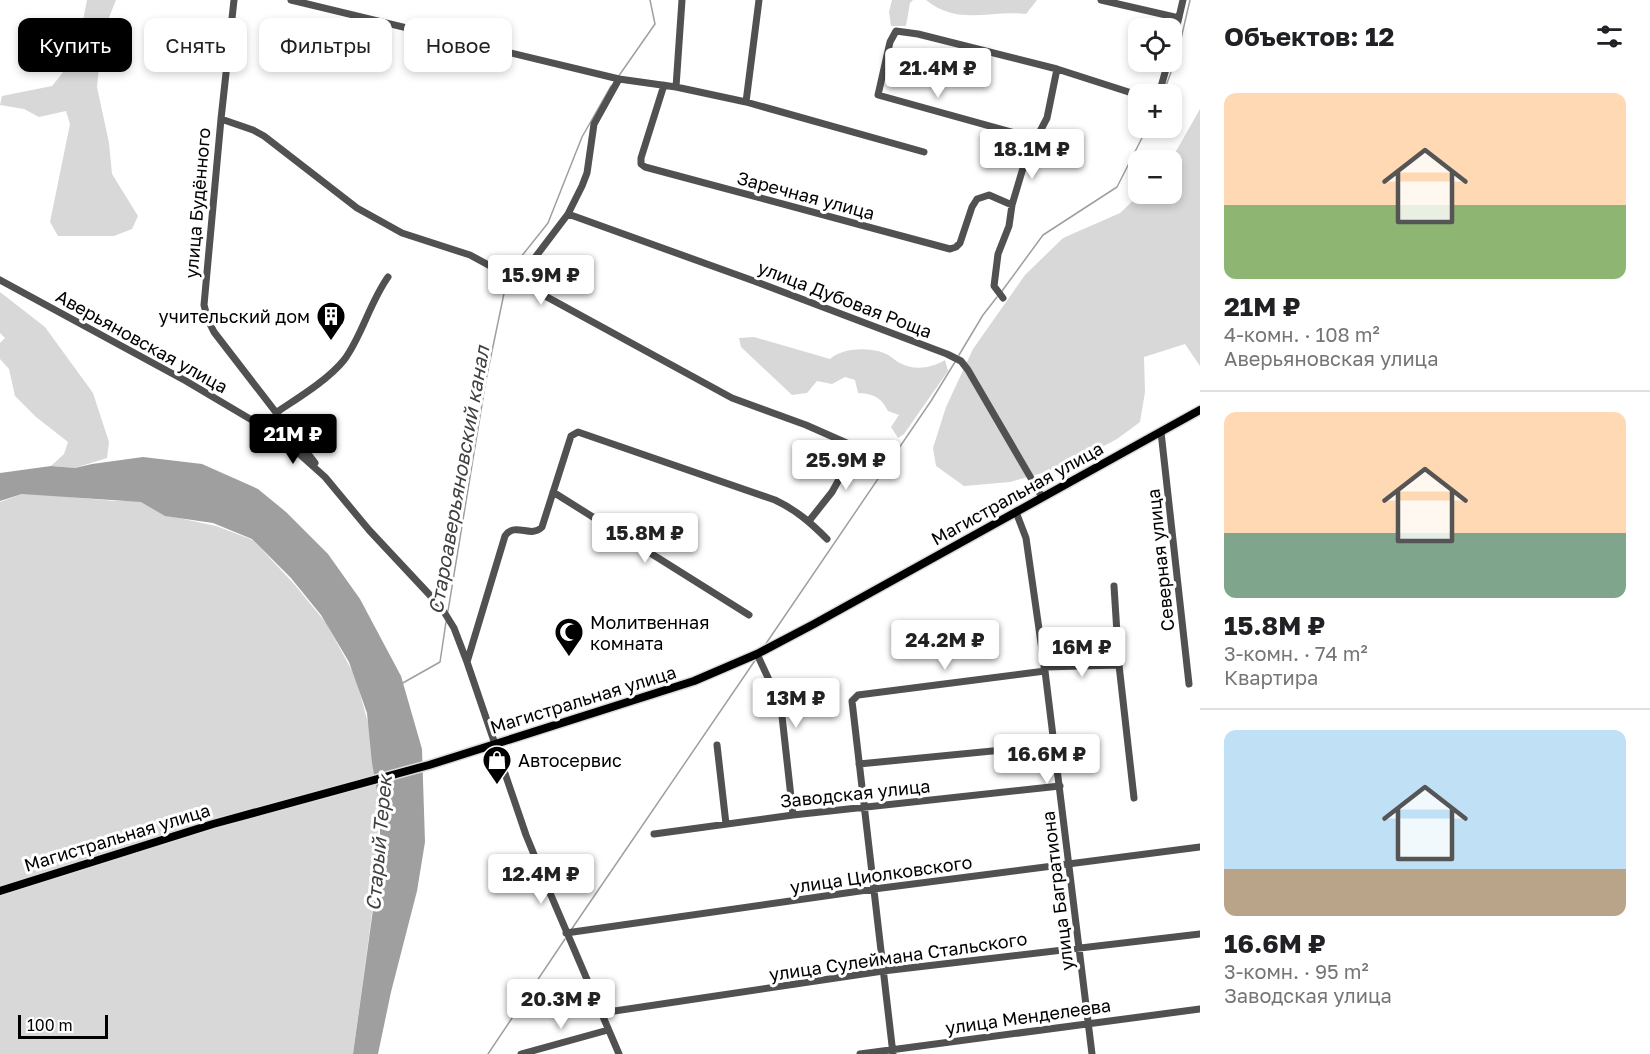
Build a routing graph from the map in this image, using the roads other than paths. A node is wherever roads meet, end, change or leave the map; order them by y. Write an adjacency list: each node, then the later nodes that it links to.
1 (234, 0): 14 (street, улица Будённого)
2 (291, 0): 9 (street)
3 (682, 0): 11 (street)
4 (759, 0): 13 (street)
5 (1101, 0): 7 (street)
6 (1183, 0): 7 (street)
7 (1179, 18)
8 (1057, 69): 12 (street); 15 (street); 15 (street)
9 (619, 79): 10 (street); 18 (street)
10 (664, 85): 11 (street); 17 (street, Заречная улица)
11 (676, 87): 13 (street)
12 (1128, 92)
13 (746, 102): 16 (street)
14 (220, 119): 20 (street); 24 (street, улица Будённого)
15 (1036, 139): 17 (street)
16 (924, 152)
17 (1012, 205): 22 (street)
18 (568, 214): 20 (street); 30 (street, улица Дубовая Роща)
19 (387, 277): 24 (street)
20 (518, 279): 26 (street)
21 (0, 280): 28 (street, Аверьяновская улица)
22 (1003, 298)
23 (1200, 410): 25 (main road, Магистральная улица)
24 (277, 412): 28 (street, улица Будённого)
25 (1161, 432): 30 (main road, Магистральная улица); 40 (street, Северная улица)
26 (849, 444): 27 (street); 32 (street)
27 (880, 461)
28 (325, 477): 37 (street, Аверьяновская улица)
29 (554, 492): 32 (street); 35 (street); 37 (street)
30 (1042, 497): 31 (main road, Магистральная улица)
31 (1016, 512): 36 (main road, Магистральная улица); 39 (street, улица Багратиона)
32 (809, 521): 33 (street)
33 (827, 539)
34 (1114, 586): 38 (street)
35 (750, 615)
36 (757, 654): 41 (main road, Магистральная улица); 48 (street)
37 (467, 662): 41 (street, Аверьяновская улица)
38 (1119, 664): 39 (street); 46 (street)
39 (1045, 669): 43 (street, улица Багратиона); 44 (street)
40 (1189, 684)
41 (495, 744): 54 (main road, Магистральная улица); 55 (street, Аверьяновская улица)
42 (717, 745): 49 (street)
43 (1054, 745): 44 (street, Заводская улица); 45 (street, улица Багратиона)
44 (859, 764): 47 (street)
45 (1060, 786): 47 (street, Заводская улица); 52 (street, улица Багратиона)
46 (1134, 798)
47 (864, 807): 48 (street, Заводская улица); 53 (street)
48 (793, 815): 49 (street, Заводская улица)
49 (726, 824): 50 (street, Заводская улица)
50 (654, 834)
51 (1200, 848): 52 (street, улица Циолковского)
52 (1069, 865): 53 (street, улица Циолковского); 57 (street, улица Багратиона)
53 (874, 889): 55 (street, улица Циолковского); 58 (street)
54 (0, 891)
55 (566, 933): 60 (street, Аверьяновская улица)
56 (1200, 934): 57 (street, улица Сулеймана Стальского)
57 (1079, 947): 58 (street, улица Сулеймана Стальского); 61 (street, улица Багратиона)
58 (883, 971): 60 (street, улица Сулеймана Стальского); 63 (street)
59 (1200, 1009): 61 (street, улица Менделеева)
60 (601, 1013): 62 (street, Аверьяновская улица)
61 (1089, 1022): 63 (street, улица Менделеева); 67 (street, улица Багратиона)
62 (608, 1030): 64 (street); 65 (street, Аверьяновская улица)
63 (893, 1052): 66 (street, улица Менделеева)
64 (521, 1054)
65 (619, 1054)
66 (860, 1054)
67 (1092, 1054)

